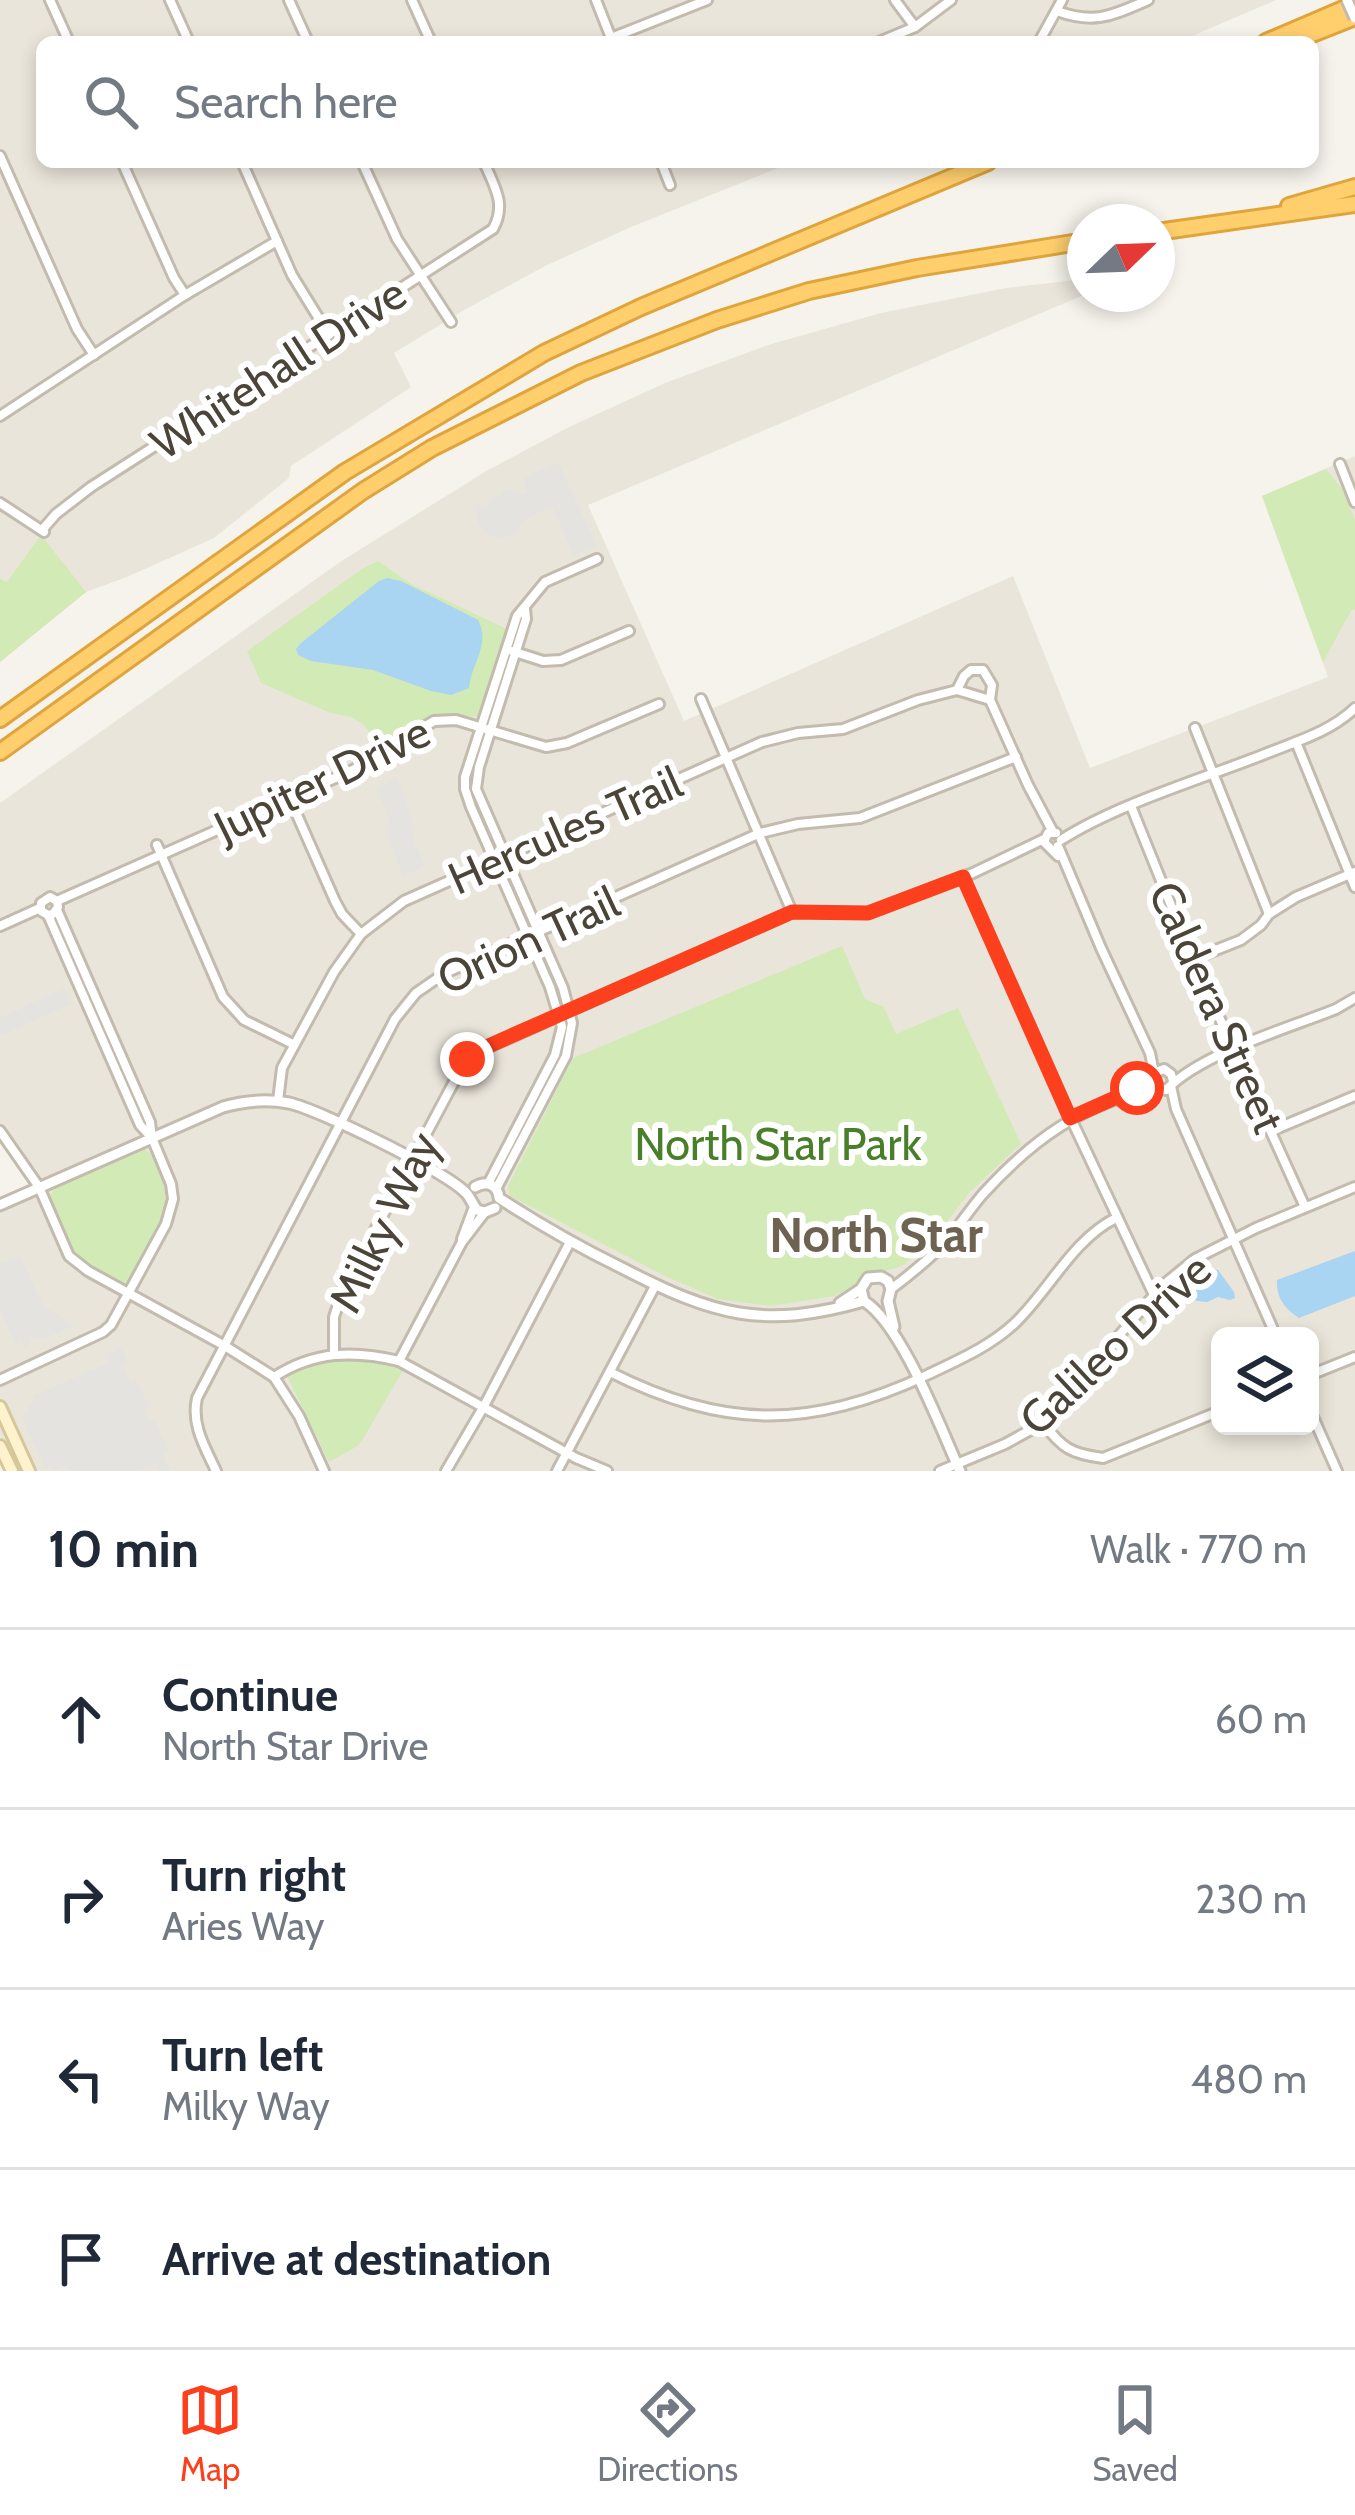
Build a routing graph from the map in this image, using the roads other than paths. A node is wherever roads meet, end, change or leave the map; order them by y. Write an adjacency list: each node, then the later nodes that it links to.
1 (50, 0): 15 (street)
2 (170, 0): 16 (street)
3 (289, 0): 17 (street)
4 (412, 0): 18 (street)
5 (596, 0): 19 (street)
6 (706, 0): 20 (street)
7 (895, 0): 14 (street)
8 (951, 0): 14 (street)
9 (1062, 0): 12 (street)
10 (1148, 0): 12 (street)
11 (1351, 2): 13 (street, bridge); 23 (highway)
12 (1057, 11): 22 (street)
13 (1355, 18): 24 (highway)
14 (915, 27): 21 (street)
15 (66, 36)
16 (186, 36)
17 (305, 36)
18 (428, 36)
19 (610, 36)
20 (621, 36)
21 (893, 36)
22 (1042, 36)
23 (1279, 36)
24 (1308, 36)
25 (0, 157): 43 (street)
26 (125, 168): 40 (street)
27 (245, 168): 37 (street)
28 (365, 168): 39 (street)
29 (487, 168): 39 (street, Whitehall Drive)
30 (663, 168): 32 (street)
31 (973, 168): 57 (highway)
32 (670, 185)
33 (1355, 187): 35 (highway)
34 (1355, 204): 35 (highway)
35 (1238, 221): 36 (highway)
36 (1175, 230)
37 (277, 241): 40 (street); 42 (street)
38 (1067, 244): 61 (highway)
39 (422, 275): 41 (street); 42 (street, Whitehall Drive)
40 (185, 295): 43 (street)
41 (452, 322)
42 (329, 334): 48 (street, Whitehall Drive)
43 (94, 355): 45 (street)
44 (2, 402): 45 (street)
45 (4, 414)
46 (1340, 464): 47 (street)
47 (1355, 502)
48 (0, 503)
49 (598, 559): 51 (street)
50 (629, 631): 51 (street)
51 (512, 651): 59 (street)
52 (957, 690): 54 (street); 54 (street, Hercules Trail); 63 (street, Hercules Trail)
53 (700, 699): 63 (street)
54 (990, 700): 62 (street)
55 (659, 704): 59 (street, Jupiter Drive)
56 (1355, 708): 60 (street, Milky Way)
57 (0, 719)
58 (1195, 728): 64 (street)
59 (486, 729): 65 (street, Jupiter Drive); 71 (street); 72 (street)
60 (1296, 742): 64 (street, Milky Way); 73 (street)
61 (0, 752)
62 (1016, 757): 67 (street, Orion Trail); 68 (street)
63 (725, 758): 67 (street); 71 (street, Hercules Trail)
64 (1214, 774): 66 (street, Milky Way); 78 (street)
65 (290, 799): 70 (street, Jupiter Drive); 81 (street)
66 (1131, 806): 68 (street, Milky Way); 83 (street, Caldera Street)
67 (760, 833): 77 (street); 80 (street, Orion Trail)
68 (1052, 840): 74 (street, Milky Way); 88 (street)
69 (157, 845): 70 (street)
70 (162, 856): 76 (street, Jupiter Drive); 86 (street)
71 (505, 858): 72 (street, Hercules Trail); 80 (street)
72 (494, 862): 81 (street, Hercules Trail); 82 (street)
73 (1352, 873): 75 (street); 78 (street)
74 (963, 877): 77 (street, Milky Way); 91 (street)
75 (1355, 887)
76 (51, 909): 79 (street, Jupiter Drive); 95 (street)
77 (792, 912): 85 (street, Milky Way)
78 (1269, 914): 83 (street)
79 (0, 926)
80 (539, 933): 82 (street, Orion Trail); 85 (street)
81 (361, 934): 86 (street, Hercules Trail)
82 (528, 938): 85 (street); 92 (street, Orion Trail)
83 (1193, 958): 87 (street, Caldera Street)
84 (1355, 998): 87 (street)
85 (565, 1013): 96 (street, Milky Way); 99 (street)
86 (293, 1044): 90 (street, Hercules Trail)
87 (1234, 1050): 88 (street); 94 (street, Caldera Street)
88 (1162, 1080): 91 (street); 103 (street)
89 (1355, 1096): 94 (street)
90 (278, 1102): 92 (street); 95 (street)
91 (1070, 1118): 102 (street); 105 (street)
92 (342, 1125): 96 (street); 113 (street, Orion Trail)
93 (0, 1130): 97 (street)
94 (1271, 1131): 101 (street, Caldera Street)
95 (152, 1138): 97 (street); 107 (street)
96 (412, 1160): 99 (street); 114 (street, Milky Way)
97 (39, 1186): 100 (street); 107 (street)
98 (1355, 1187): 101 (street, Galileo Drive)
99 (485, 1198): 104 (street); 116 (street)
100 (0, 1205)
101 (1305, 1207): 103 (street, Galileo Drive)
102 (1116, 1218): 108 (street); 121 (street)
103 (1231, 1240): 108 (street, Galileo Drive); 111 (street)
104 (570, 1242): 106 (street); 122 (street)
105 (888, 1284): 109 (street); 110 (street)
106 (656, 1286): 109 (street); 118 (street)
107 (130, 1293): 113 (street); 120 (street)
108 (1154, 1295): 125 (street, Galileo Drive)
109 (867, 1299): 110 (street); 112 (street)
110 (887, 1301): 112 (street)
111 (1272, 1327)
112 (897, 1338): 121 (street)
113 (225, 1346): 119 (street); 132 (street, Orion Trail)
114 (334, 1353): 116 (street); 119 (street)
115 (1355, 1357): 117 (street)
116 (399, 1361): 122 (street)
117 (1319, 1371)
118 (610, 1372): 121 (street); 128 (street)
119 (274, 1377): 133 (street)
120 (0, 1380)
121 (917, 1380): 129 (street)
122 (484, 1406): 128 (street); 134 (street)
123 (0, 1407): 131 (main road)
124 (1211, 1415): 125 (street)
125 (1043, 1423): 129 (street, Galileo Drive)
126 (1319, 1430): 138 (street)
127 (0, 1445): 130 (main road)
128 (568, 1452): 135 (street); 136 (street)
129 (959, 1467): 137 (street, Galileo Drive)
130 (11, 1471)
131 (28, 1471)
132 (215, 1471)
133 (324, 1471)
134 (446, 1471)
135 (557, 1471)
136 (607, 1471)
137 (940, 1471)
138 (1337, 1471)

